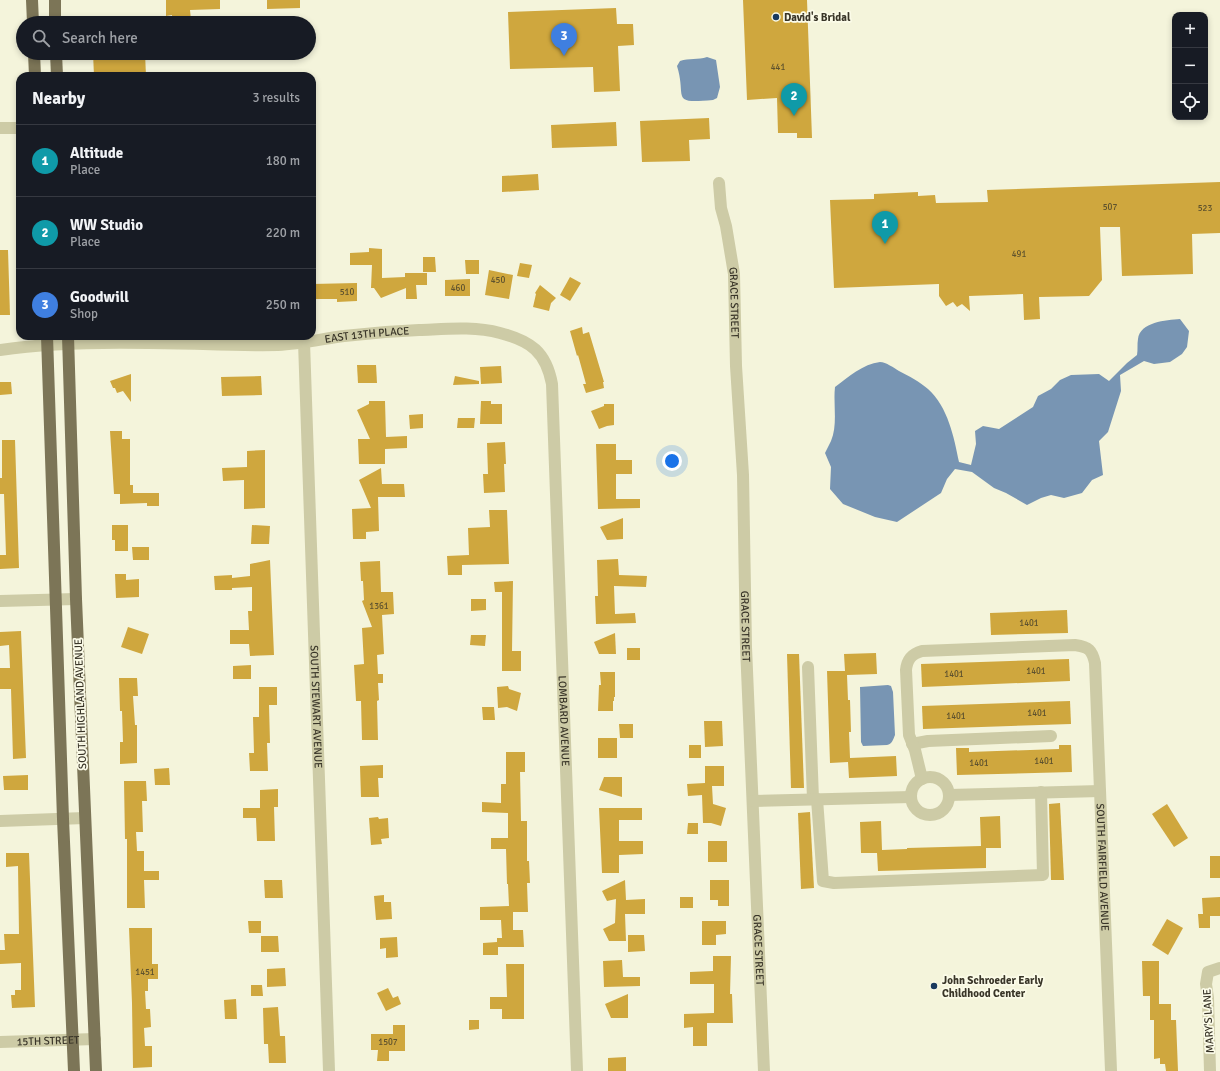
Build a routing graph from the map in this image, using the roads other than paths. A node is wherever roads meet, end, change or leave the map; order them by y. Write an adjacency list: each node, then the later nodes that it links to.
1 (32, 0): 3 (main road)
2 (55, 0): 4 (main road)
3 (33, 16)
4 (55, 16)
5 (34, 60): 7 (main road)
6 (56, 60): 8 (main road)
7 (35, 72)
8 (57, 72)
9 (0, 128): 10 (street)
10 (16, 128)
11 (719, 183): 29 (street, GRACE STREET)
12 (68, 340): 13 (street, EAST 13TH PLACE); 14 (street, EAST 13TH PLACE); 17 (main road, SOUTH HIGHLAND AVENUE)
13 (48, 341): 15 (street, EAST 13TH PLACE); 18 (main road, SOUTH HIGHLAND AVENUE)
14 (304, 342): 16 (street, EAST 13TH PLACE); 39 (street, SOUTH STEWART AVENUE)
15 (0, 350)
16 (550, 371): 40 (street, LOMBARD AVENUE)
17 (76, 599): 18 (street); 30 (main road, SOUTH HIGHLAND AVENUE)
18 (55, 600): 19 (street); 31 (main road, SOUTH HIGHLAND AVENUE)
19 (0, 602)
20 (808, 667): 28 (street)
21 (1051, 736): 22 (street)
22 (912, 744): 23 (street); 24 (street, SOUTH FAIRFIELD AVENUE)
23 (922, 779): 26 (street); 27 (street)
24 (1100, 791): 25 (street); 42 (street, SOUTH FAIRFIELD AVENUE)
25 (1040, 792): 26 (street); 28 (street)
26 (950, 795): 27 (street)
27 (911, 797): 28 (street)
28 (815, 799): 29 (street)
29 (753, 801): 41 (street, GRACE STREET)
30 (85, 818): 31 (street); 34 (main road, SOUTH HIGHLAND AVENUE)
31 (63, 819): 32 (street); 35 (main road, SOUTH HIGHLAND AVENUE)
32 (0, 821)
33 (1214, 970): 43 (street, MARY'S LANE)
34 (95, 1039): 35 (street, 15TH STREET); 38 (main road, SOUTH HIGHLAND AVENUE)
35 (72, 1040): 36 (street, 15TH STREET); 37 (main road, SOUTH HIGHLAND AVENUE)
36 (0, 1042)
37 (74, 1071)
38 (96, 1071)
39 (329, 1071)
40 (576, 1071)
41 (764, 1071)
42 (1111, 1071)
43 (1210, 1071)

